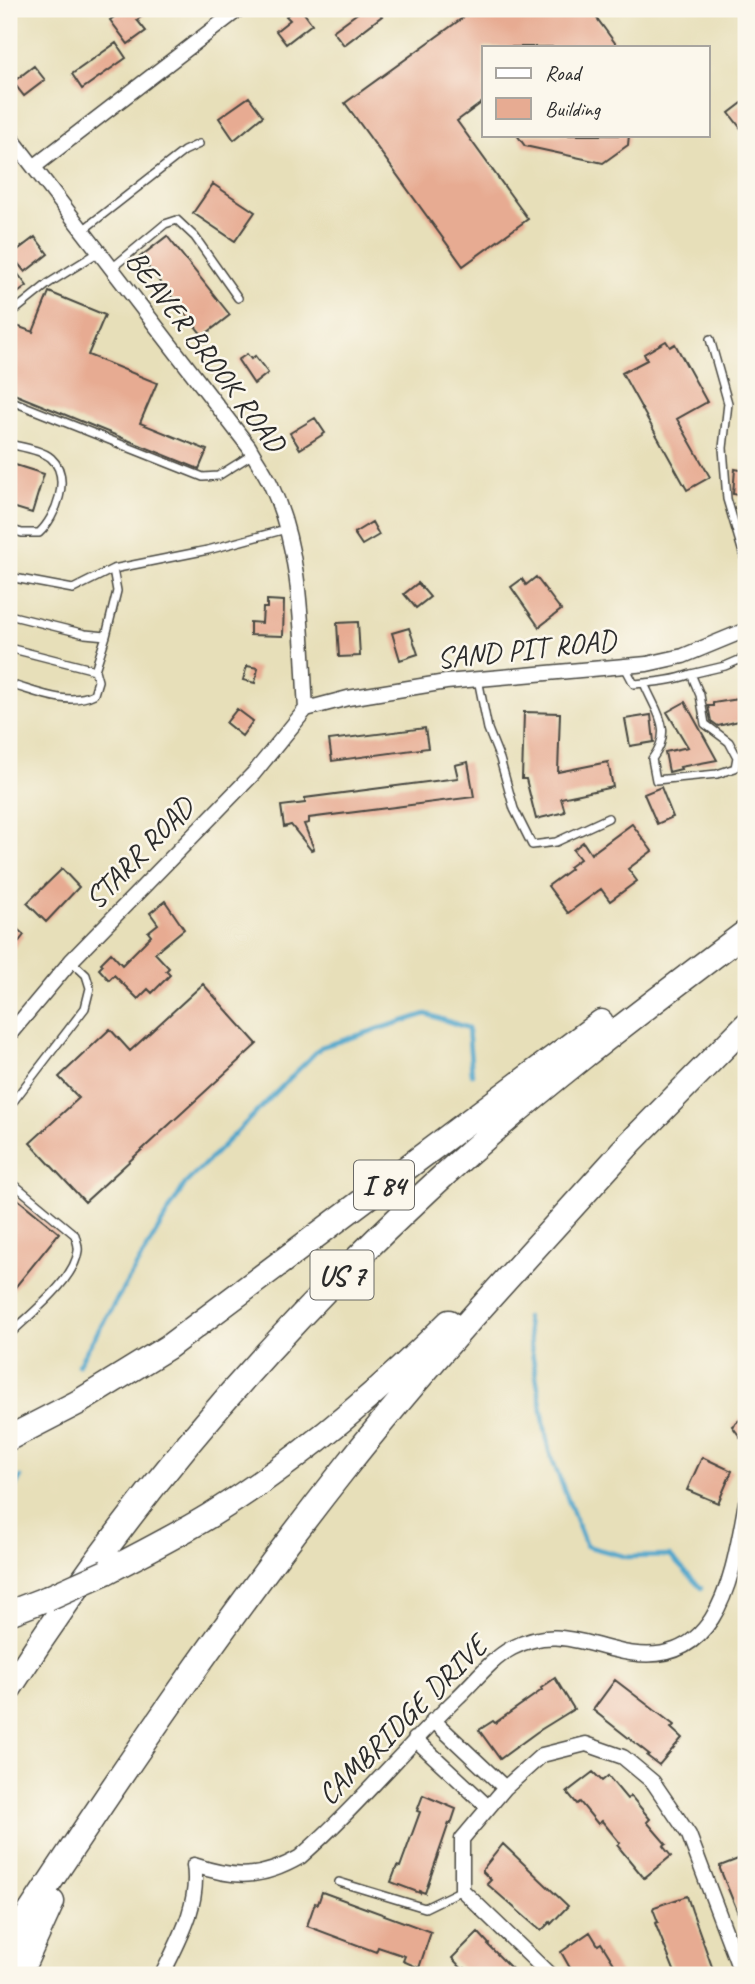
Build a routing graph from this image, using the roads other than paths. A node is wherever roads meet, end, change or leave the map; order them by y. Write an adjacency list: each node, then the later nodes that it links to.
1 (239, 9): 4 (street)
2 (9, 135): 4 (street, BEAVER BROOK ROAD)
3 (199, 144): 5 (lane)
4 (34, 166): 5 (street, BEAVER BROOK ROAD)
5 (83, 230): 6 (street, BEAVER BROOK ROAD)
6 (100, 252): 7 (street, BEAVER BROOK ROAD); 9 (lane)
7 (112, 268): 8 (lane); 13 (street, BEAVER BROOK ROAD)
8 (238, 298)
9 (9, 315)
10 (710, 339): 16 (lane)
11 (9, 401): 13 (lane)
12 (9, 443): 14 (lane)
13 (253, 454): 15 (street, BEAVER BROOK ROAD)
14 (9, 529)
15 (286, 529): 17 (lane); 30 (street, BEAVER BROOK ROAD)
16 (746, 564)
17 (113, 569): 18 (lane); 21 (lane)
18 (9, 577)
19 (9, 615): 21 (lane)
20 (746, 630): 24 (street, SAND PIT ROAD)
21 (106, 636): 25 (lane)
22 (9, 648): 25 (lane)
23 (746, 657): 26 (lane)
24 (624, 666): 27 (street, SAND PIT ROAD); 28 (lane)
25 (95, 670): 29 (lane)
26 (691, 674): 28 (lane); 28 (lane)
27 (478, 680): 30 (street, SAND PIT ROAD); 31 (lane)
28 (644, 683)
29 (9, 684)
30 (306, 709): 34 (street, STARR ROAD)
31 (608, 818)
32 (746, 912): 41 (highway, I 84)
33 (746, 932): 46 (highway, US 7)
34 (71, 961): 36 (street, STARR ROAD); 37 (lane)
35 (746, 1025): 38 (highway)
36 (9, 1035)
37 (9, 1107)
38 (631, 1142): 44 (highway, bridge); 45 (highway)
39 (9, 1180): 40 (lane)
40 (9, 1335)
41 (9, 1438)
42 (746, 1502): 43 (street, CAMBRIDGE DRIVE)
43 (740, 1565): 47 (street, CAMBRIDGE DRIVE)
44 (9, 1613)
45 (183, 1685): 53 (highway); 54 (highway)
46 (9, 1689)
47 (433, 1720): 48 (street, CAMBRIDGE DRIVE); 49 (street)
48 (415, 1739): 50 (street); 55 (street, CAMBRIDGE DRIVE)
49 (505, 1788): 50 (street); 57 (street)
50 (488, 1807): 52 (street)
51 (340, 1882): 52 (lane)
52 (462, 1890): 56 (street)
53 (9, 1944)
54 (19, 1975)
55 (162, 1975)
56 (550, 1975)
57 (742, 1975)

